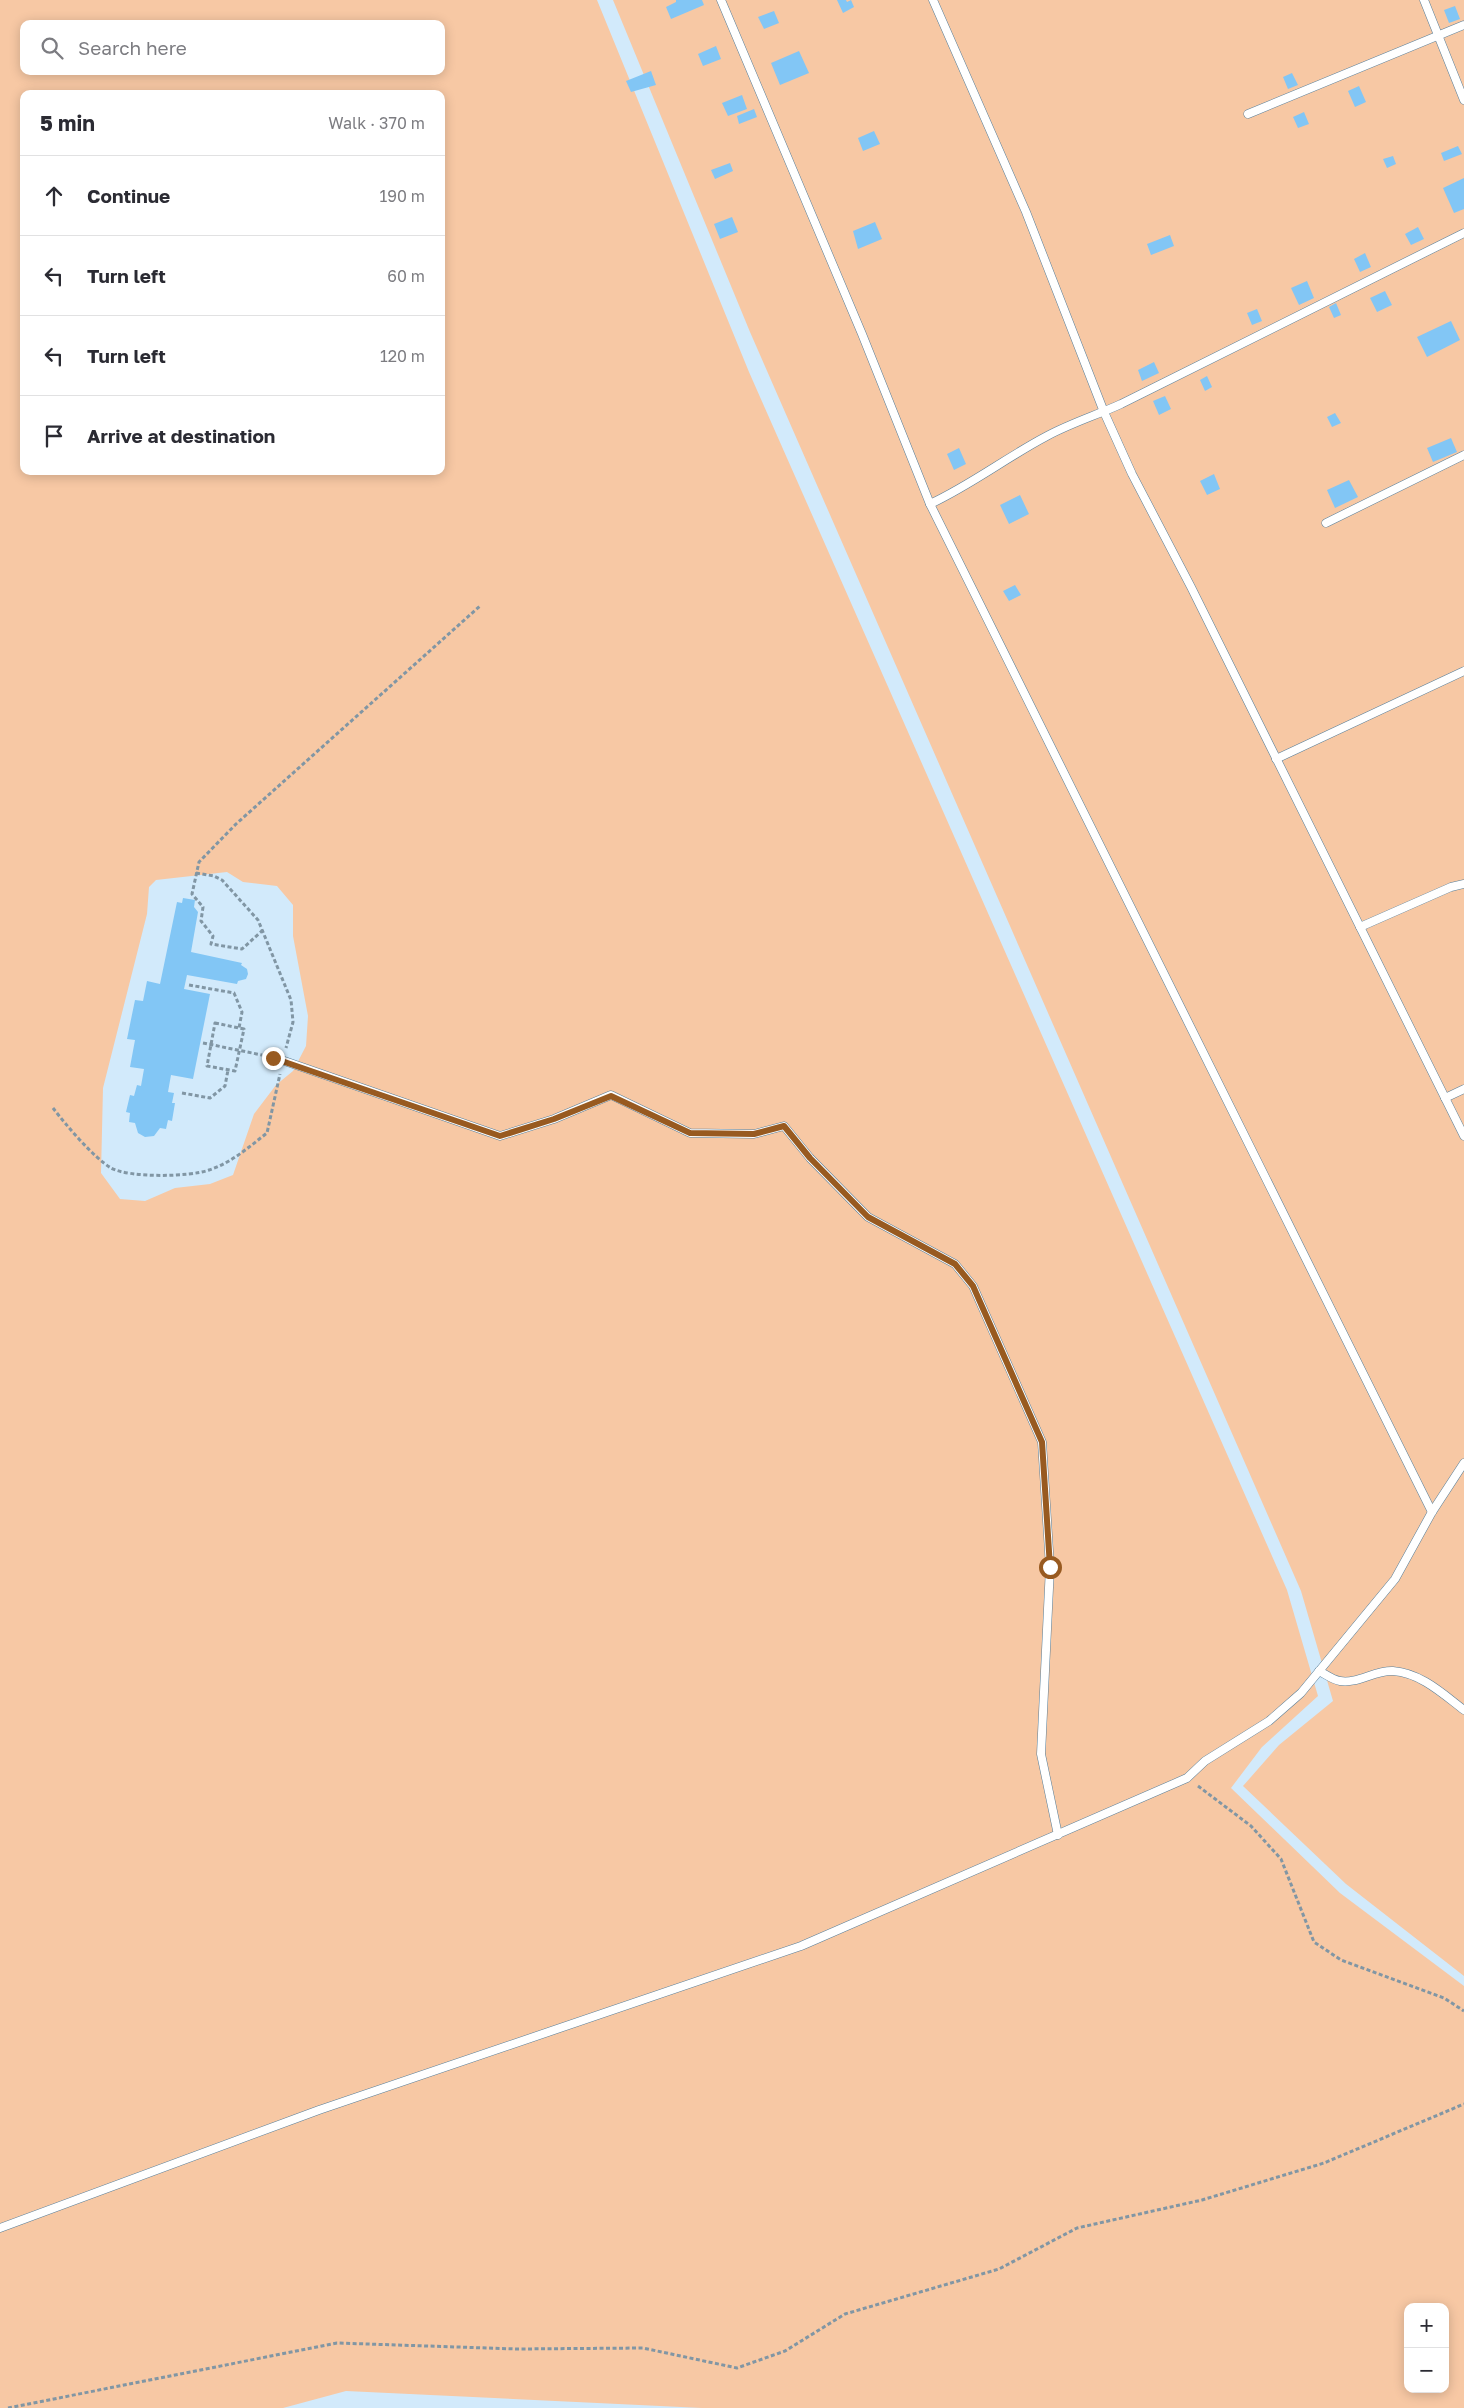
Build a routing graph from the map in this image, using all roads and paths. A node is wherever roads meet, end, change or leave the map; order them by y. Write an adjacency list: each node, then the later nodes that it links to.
1 (721, 0): 11 (lane)
2 (933, 0): 9 (lane)
3 (1424, 0): 5 (lane)
4 (1464, 26): 5 (lane)
5 (1438, 37): 6 (lane); 7 (lane)
6 (1464, 100)
7 (1248, 114)
8 (1464, 233): 9 (lane)
9 (1104, 412): 11 (lane); 15 (lane)
10 (1464, 455): 12 (lane)
11 (930, 504): 34 (lane)
12 (1326, 523)
13 (480, 606): 16 (path)
14 (1464, 670): 15 (lane)
15 (1276, 759): 18 (lane)
16 (196, 873): 19 (path); 19 (path)
17 (1464, 884): 18 (lane)
18 (1360, 927): 30 (lane)
19 (264, 930): 26 (path)
20 (189, 985): 21 (path)
21 (239, 1028): 23 (path); 24 (path)
22 (204, 1043): 23 (path)
23 (211, 1045): 24 (path); 27 (path)
24 (239, 1050): 25 (path); 27 (path)
25 (273, 1058): 26 (lane)
26 (282, 1061): 31 (path); 38 (lane)
27 (228, 1070): 29 (path)
28 (1464, 1089): 30 (lane)
29 (182, 1093)
30 (1445, 1098): 32 (lane)
31 (53, 1108)
32 (1464, 1136)
33 (1464, 1463): 34 (lane)
34 (1432, 1512): 35 (lane)
35 (1319, 1671): 36 (lane); 37 (lane)
36 (1464, 1710)
37 (1187, 1778): 38 (lane); 39 (path)
38 (1058, 1836): 41 (lane)
39 (1464, 2010)
40 (1464, 2104): 42 (path)
41 (0, 2228)
42 (8, 2408)

